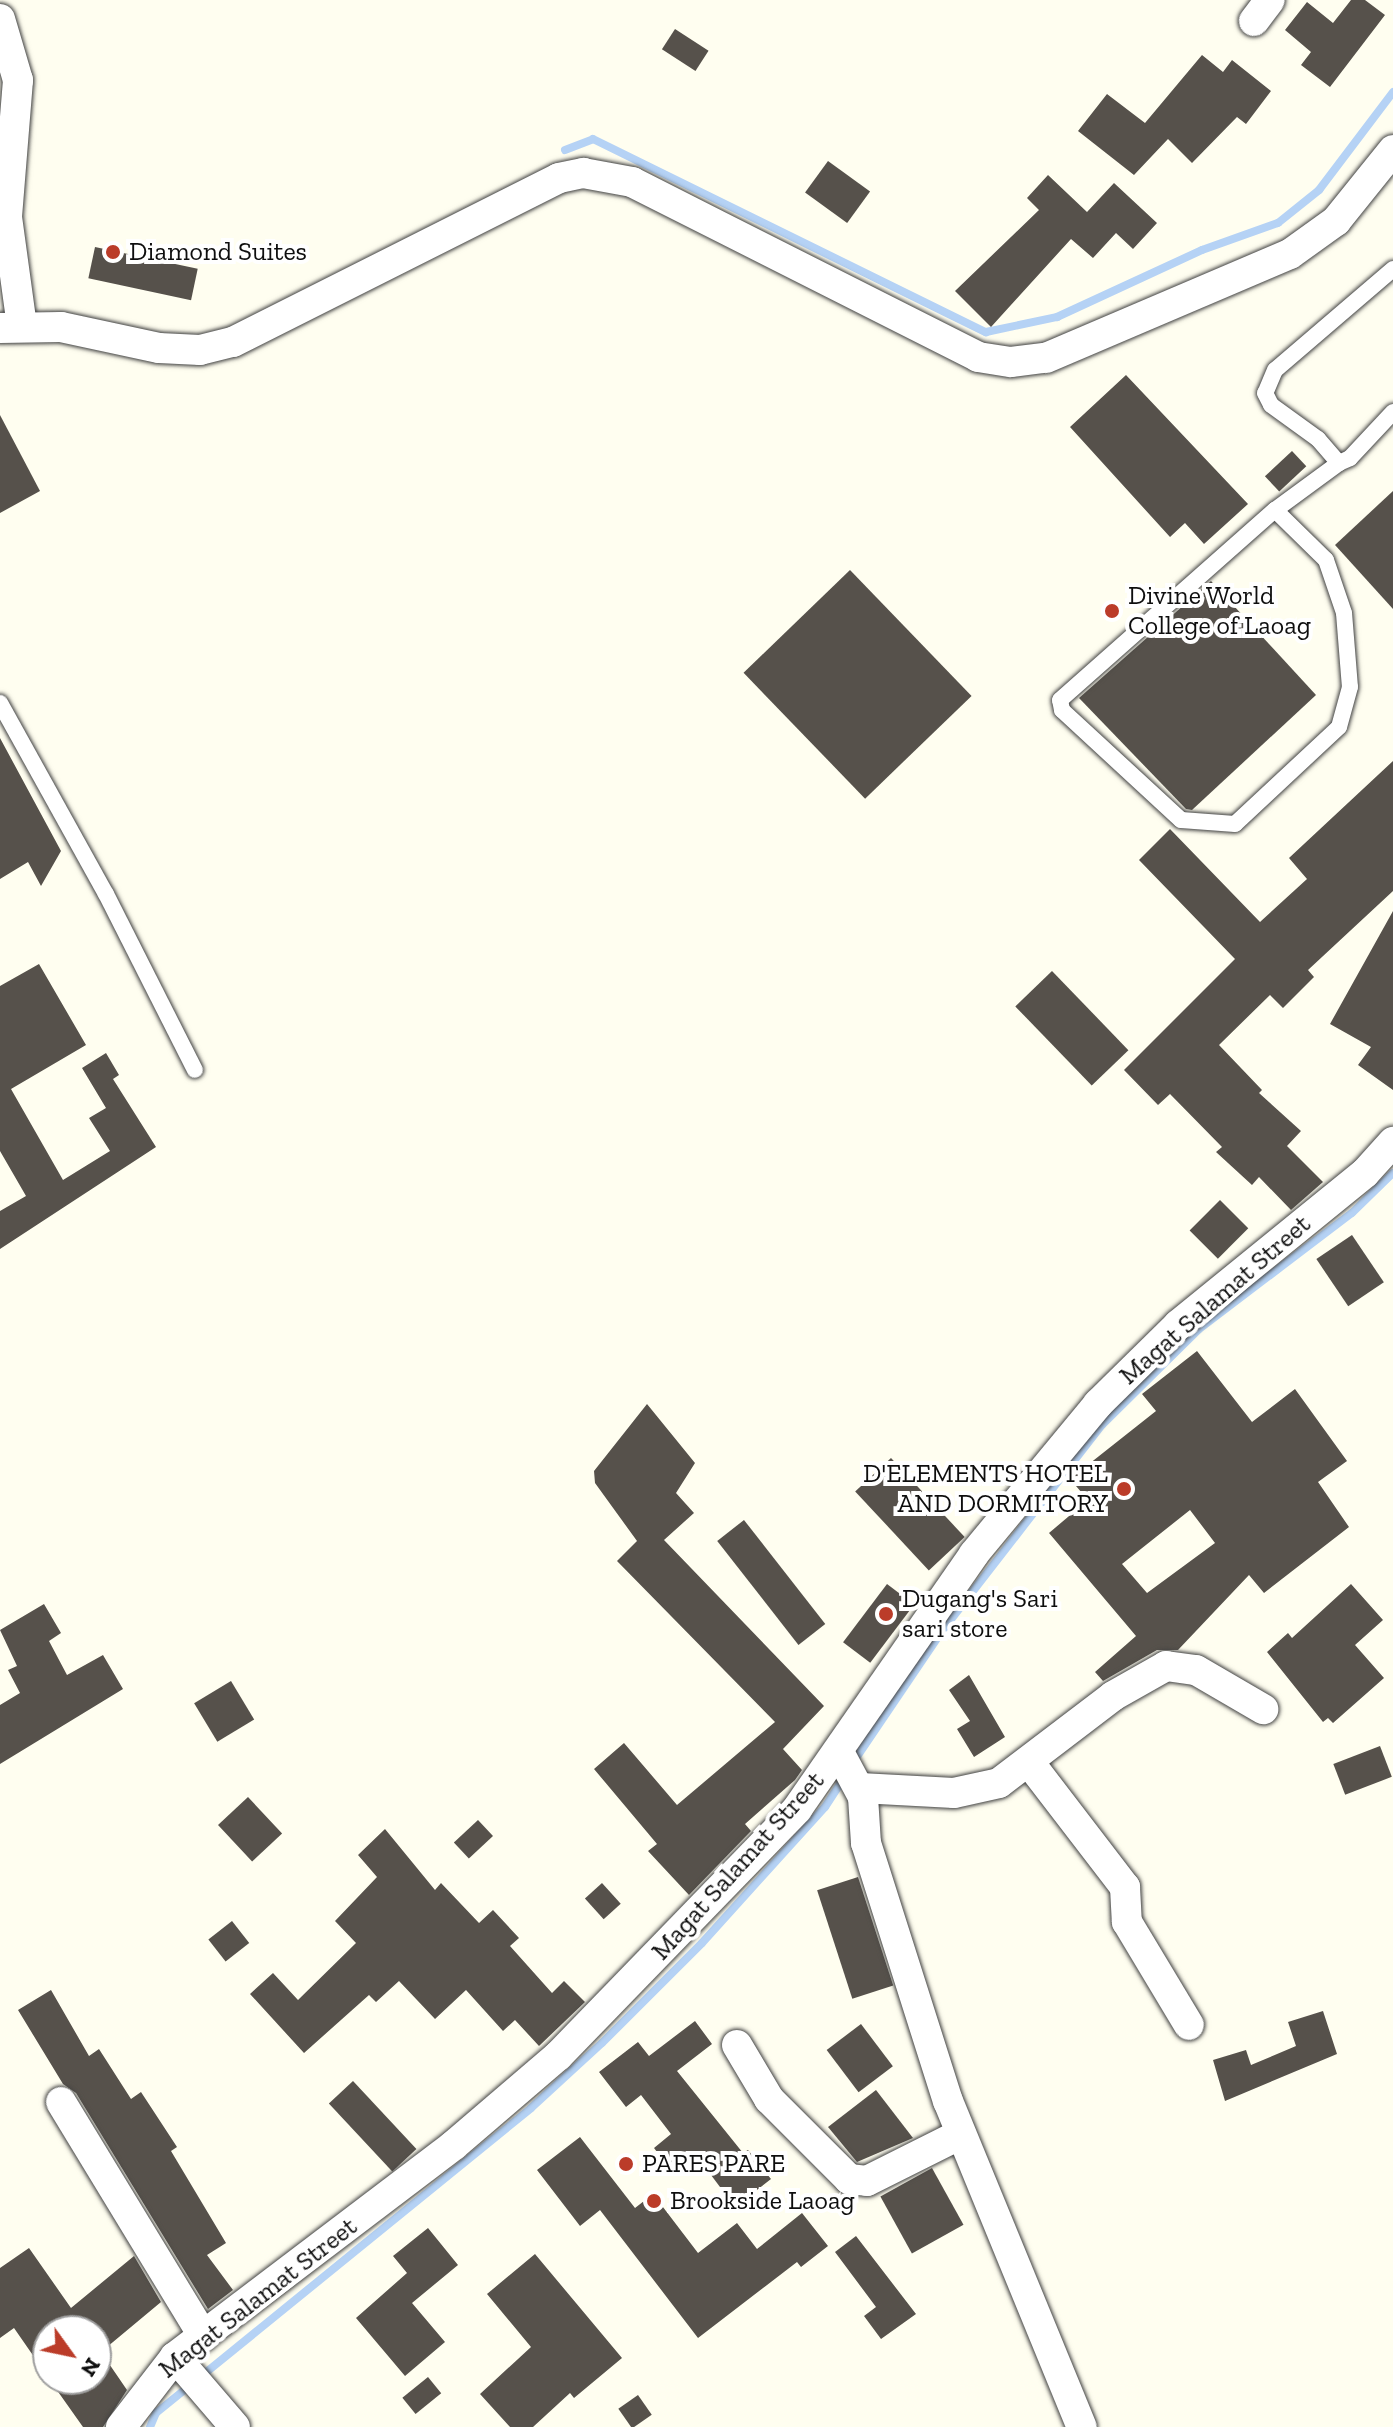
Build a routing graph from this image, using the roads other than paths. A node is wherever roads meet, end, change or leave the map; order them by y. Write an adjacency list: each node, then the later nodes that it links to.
1 (0, 19): 4 (street)
2 (1393, 150): 4 (street)
3 (1393, 269): 6 (lane)
4 (11, 327)
5 (1393, 412): 6 (lane)
6 (1339, 463): 7 (lane)
7 (1275, 510): 7 (lane)
8 (0, 703): 9 (lane)
9 (195, 1070)
10 (1393, 1142): 13 (street, Magat Salamat Street)
11 (1263, 1709): 12 (street)
12 (1029, 1762): 13 (street); 14 (street)
13 (849, 1769): 17 (street); 18 (street, Magat Salamat Street)
14 (1189, 2025)
15 (737, 2045): 17 (street)
16 (61, 2102): 18 (street)
17 (961, 2134): 22 (street)
18 (203, 2336): 19 (street, Magat Salamat Street)
19 (189, 2373): 20 (street, Magat Salamat Street); 21 (street)
20 (121, 2427)
21 (235, 2427)
22 (1082, 2427)

